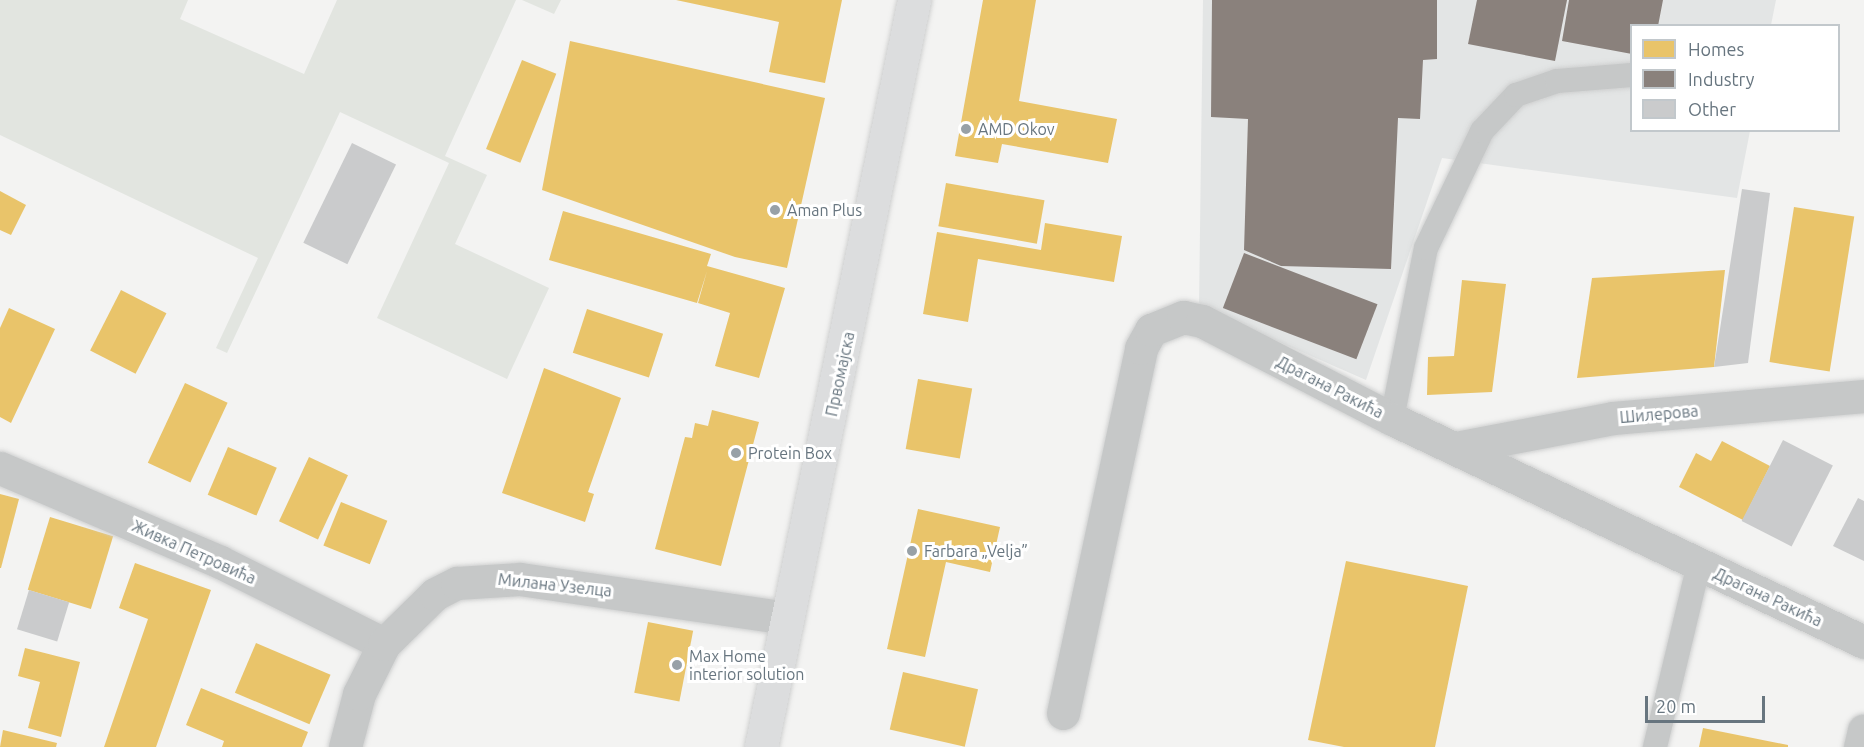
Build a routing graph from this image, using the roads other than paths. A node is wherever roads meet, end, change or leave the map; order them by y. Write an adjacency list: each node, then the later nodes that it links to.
1 (914, 0): 8 (main road, Првомајска)
2 (1630, 75): 4 (lane)
3 (1864, 396): 5 (street, Шилерова)
4 (1392, 419): 5 (street, Драгана Ракића); 11 (street, Драгана Ракића)
5 (1456, 448): 7 (street, Драгана Ракића)
6 (0, 468): 10 (street, Живка Петровића)
7 (1699, 564): 9 (street, Драгана Ракића); 15 (lane)
8 (787, 618): 10 (street, Милана Узелца); 14 (main road, Првомајска)
9 (1864, 642)
10 (384, 644): 13 (street, Милана Узелца)
11 (1063, 713)
12 (1864, 730): 16 (street)
13 (345, 747)
14 (761, 747)
15 (1655, 747)
16 (1860, 747)

